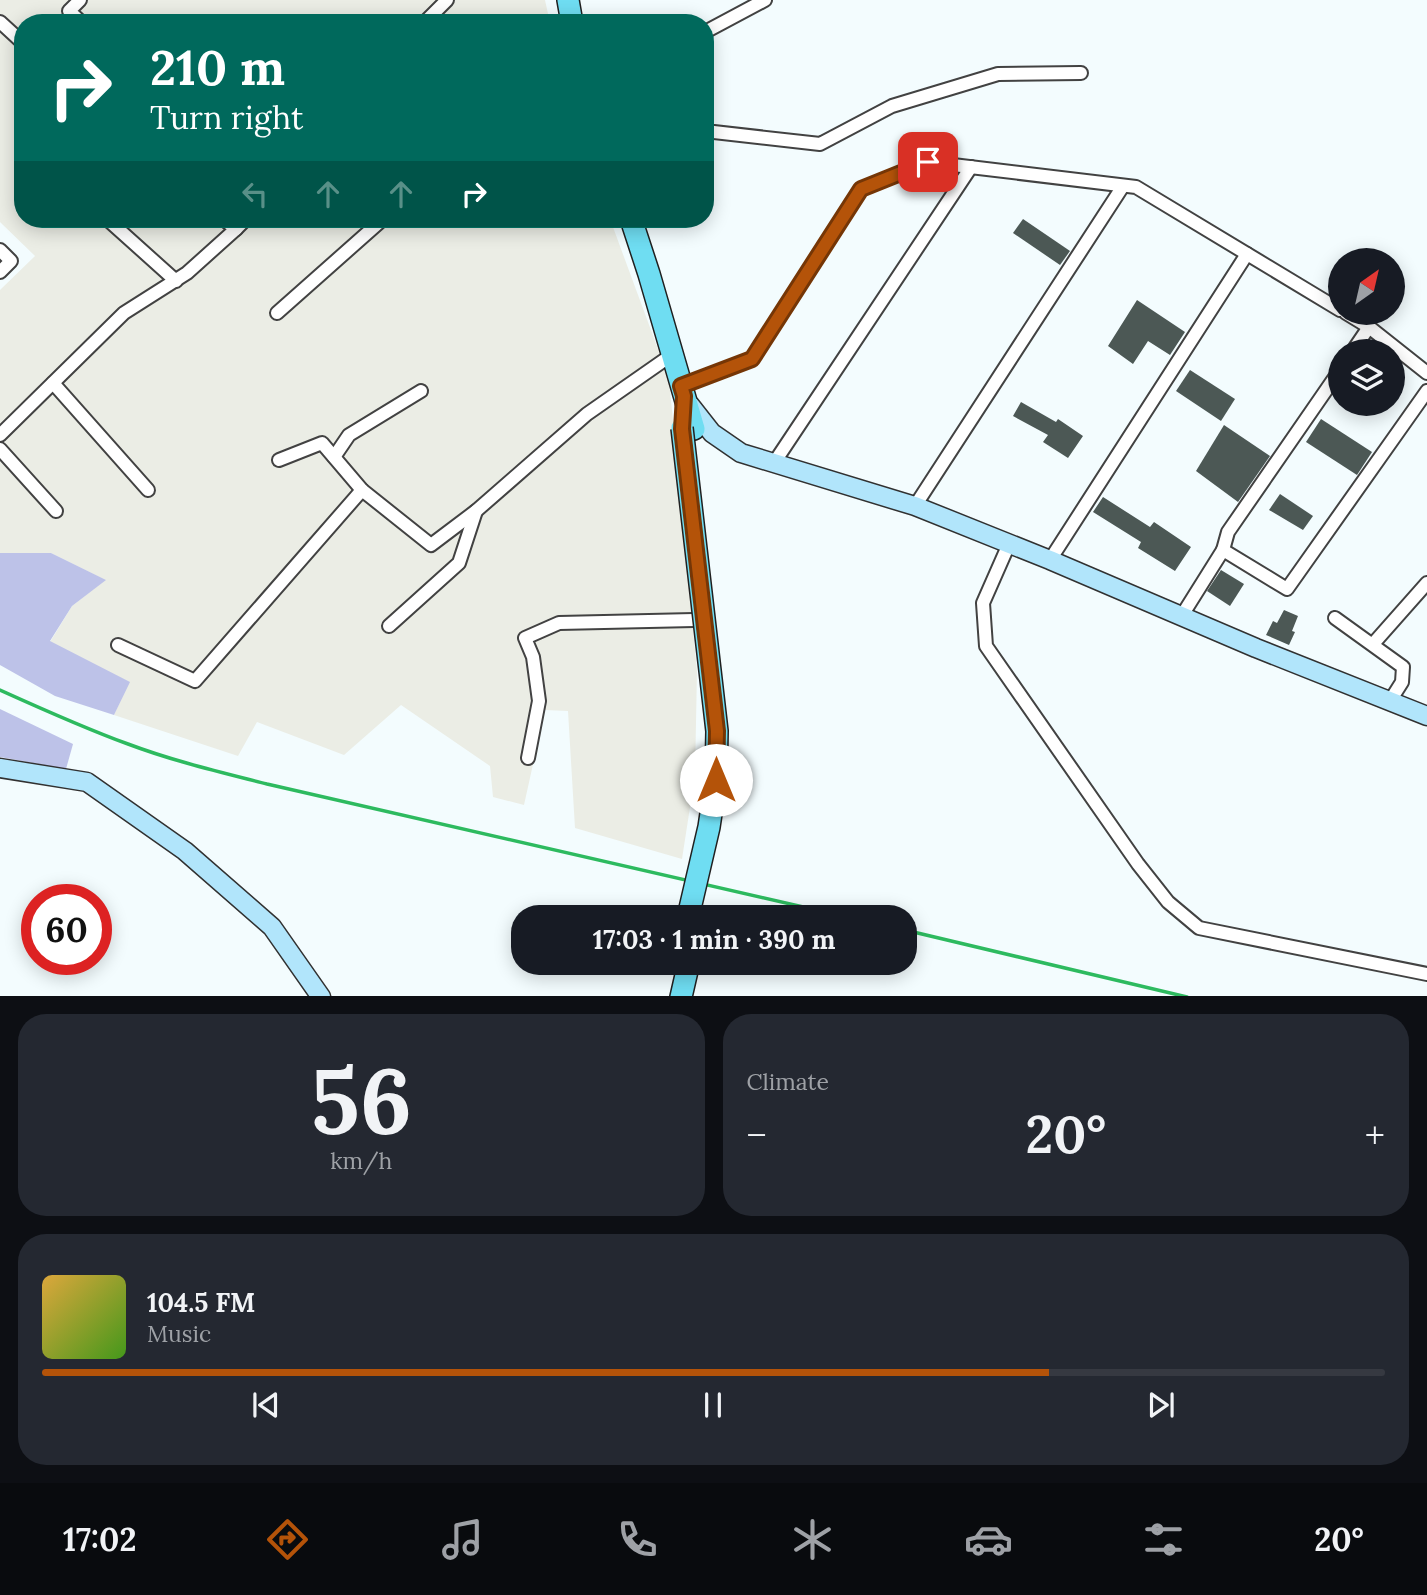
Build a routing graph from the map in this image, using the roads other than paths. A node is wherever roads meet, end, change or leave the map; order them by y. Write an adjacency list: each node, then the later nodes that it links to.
1 (80, 0): 4 (street)
2 (447, 0): 5 (street)
3 (765, 0): 7 (street)
4 (72, 14)
5 (433, 14)
6 (0, 22): 8 (street)
7 (714, 27)
8 (14, 35)
9 (1082, 73): 10 (street)
10 (714, 132)
11 (971, 167): 12 (street); 30 (street); 37 (street)
12 (1123, 186): 18 (street); 40 (street)
13 (117, 228): 20 (street)
14 (373, 228): 22 (street)
15 (634, 228): 25 (main road)
16 (236, 229): 20 (street)
17 (0, 250): 19 (street)
18 (1247, 254): 21 (street); 45 (street)
19 (0, 272)
20 (176, 281): 27 (street)
21 (1328, 303)
22 (277, 313)
23 (1369, 327): 24 (street); 26 (street)
24 (1361, 339)
25 (673, 354): 30 (main road); 42 (street)
26 (1427, 373)
27 (53, 383): 33 (street); 39 (street)
28 (1328, 387): 44 (street)
29 (421, 391): 35 (street)
30 (682, 391): 32 (main road); 37 (street)
31 (1427, 391): 44 (street)
32 (688, 429): 57 (main road, bridge); 58 (main road)
33 (0, 435)
34 (0, 449): 41 (street)
35 (334, 457): 36 (street); 38 (street)
36 (279, 460)
37 (774, 463): 40 (street)
38 (362, 489): 42 (street); 52 (street)
39 (148, 490)
40 (915, 506): 43 (street)
41 (56, 511)
42 (476, 511): 50 (street)
43 (1009, 544): 45 (street); 59 (street)
44 (1223, 550): 47 (street)
45 (1050, 560): 47 (street)
46 (1427, 583): 51 (street)
47 (1181, 617): 53 (street)
48 (1335, 618): 51 (street)
49 (694, 620): 55 (street)
50 (389, 626)
51 (1373, 644): 53 (street)
52 (118, 645)
53 (1390, 701): 54 (street)
54 (1427, 716)
55 (528, 758)
56 (0, 768): 62 (street)
57 (691, 905)
58 (702, 905)
59 (1427, 974)
60 (675, 975): 63 (main road)
61 (686, 975): 64 (main road)
62 (321, 996)
63 (670, 996)
64 (681, 996)

